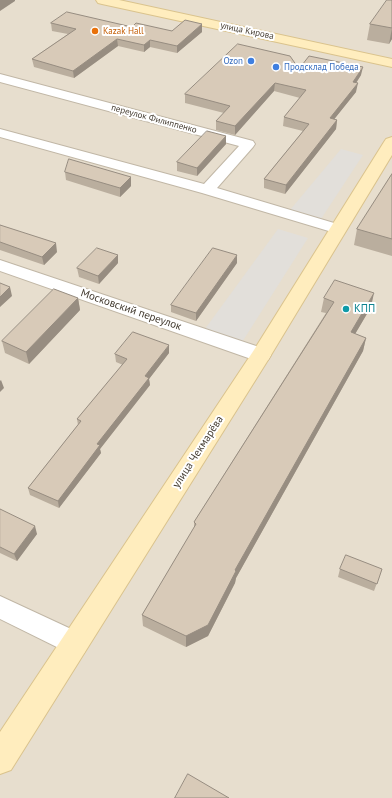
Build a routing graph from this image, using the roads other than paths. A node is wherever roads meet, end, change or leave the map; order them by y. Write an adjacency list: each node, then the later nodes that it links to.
1 (102, 0): 2 (street, улица Кирова)
2 (392, 63)
3 (0, 78): 6 (street, переулок Филиппенко)
4 (0, 133): 6 (street)
5 (392, 142): 7 (street, улица Чекмарёва)
6 (207, 190): 7 (street)
7 (338, 229): 9 (street, улица Чекмарёва)
8 (0, 265): 9 (street, Московский переулок)
9 (261, 355): 11 (street, улица Чекмарёва)
10 (0, 607): 11 (street)
11 (75, 644): 12 (street, улица Чекмарёва)
12 (0, 759)

